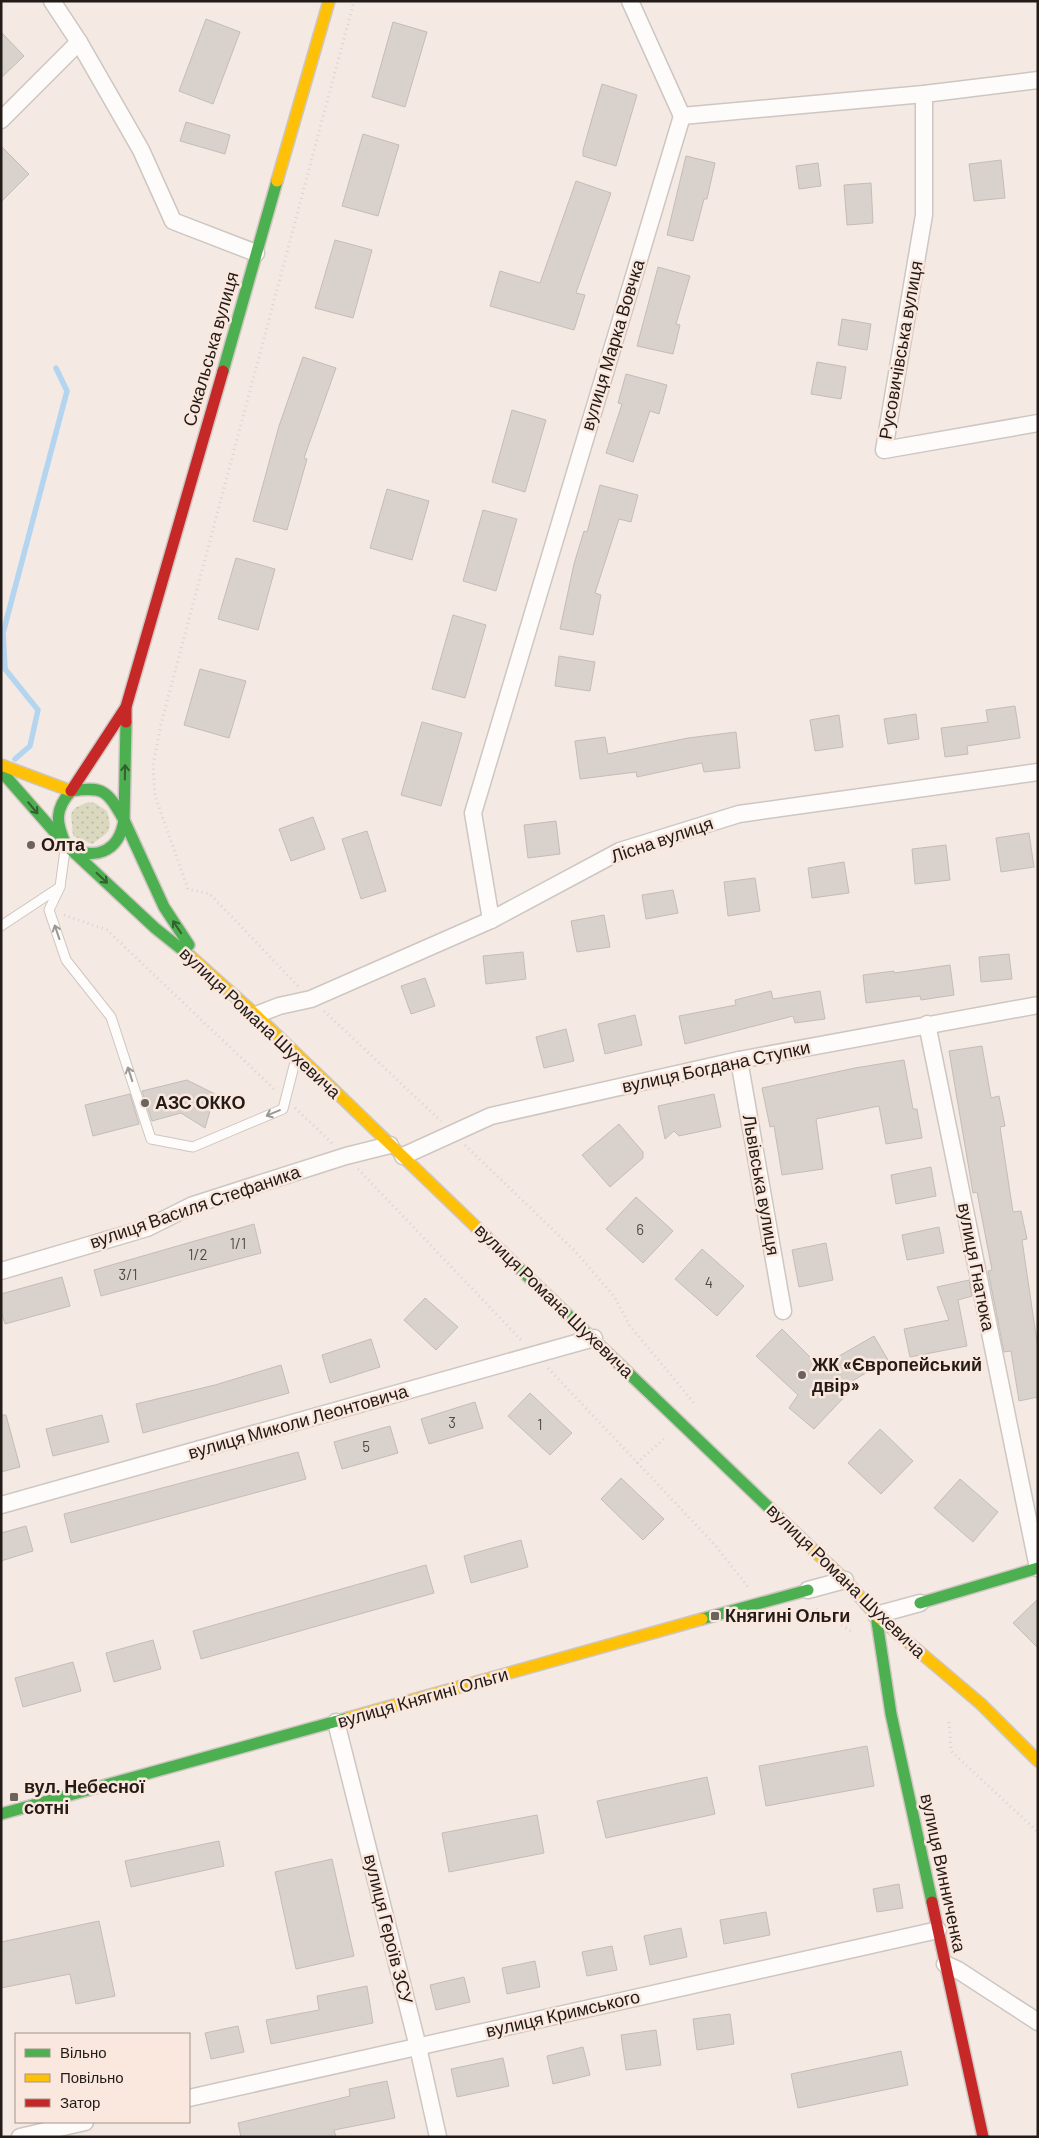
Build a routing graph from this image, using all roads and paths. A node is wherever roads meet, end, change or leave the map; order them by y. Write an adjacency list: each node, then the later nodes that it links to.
1 (52, 1): 5 (street)
2 (329, 1): 10 (main road, Сокальська вулиця)
3 (354, 1): 24 (path)
4 (630, 1): 8 (street)
5 (79, 42): 9 (street); 10 (street)
6 (1038, 80): 7 (street)
7 (924, 94): 8 (street); 11 (street, Русовичівська вулиця)
8 (682, 116): 21 (street, вулиця Марка Вовчка)
9 (1, 120)
10 (256, 253): 12 (main road, Сокальська вулиця)
11 (1038, 423)
12 (126, 707): 16 (main road); 17 (main road, one-way to 12)
13 (1, 765): 16 (main road)
14 (1, 771): 18 (main road, вулиця Романа Шухевича, one-way to 18)
15 (1038, 772): 21 (street, Лісна вулиця)
16 (71, 791): 17 (main road); 18 (main road)
17 (124, 820): 18 (main road); 23 (main road, one-way to 17)
18 (66, 845): 19 (lane); 23 (main road, вулиця Романа Шухевича, one-way to 23)
19 (60, 887): 20 (lane); 22 (lane)
20 (49, 910): 28 (lane, one-way to 20); 30 (path)
21 (492, 920): 24 (street, Лісна вулиця)
22 (1, 926)
23 (204, 967): 26 (main road, вулиця Романа Шухевича)
24 (311, 999): 26 (street, Лісна вулиця); 32 (path)
25 (1038, 1005): 27 (street, вулиця Богдана Ступки)
26 (256, 1015): 28 (main road, вулиця Романа Шухевича)
27 (927, 1024): 29 (street, вулиця Богдана Ступки); 42 (street, вулиця Гнатюка)
28 (297, 1056): 33 (main road, вулиця Романа Шухевича)
29 (739, 1060): 32 (street, вулиця Богдана Ступки); 37 (street, Львівська вулиця)
30 (281, 1094)
31 (288, 1101): 34 (path)
32 (453, 1132): 35 (street, вулиця Богдана Ступки); 40 (path)
33 (390, 1145): 34 (street, вулиця Василя Стефаника); 35 (main road, вулиця Романа Шухевича)
34 (346, 1156): 36 (street, вулиця Василя Стефаника); 39 (path)
35 (403, 1156): 38 (main road, вулиця Романа Шухевича)
36 (1, 1271)
37 (783, 1311)
38 (594, 1338): 39 (street, вулиця Миколи Леонтовича); 43 (main road, вулиця Романа Шухевича)
39 (536, 1355): 41 (street, вулиця Миколи Леонтовича); 45 (path)
40 (700, 1410)
41 (1, 1505)
42 (1038, 1568): 46 (main road)
43 (845, 1580): 44 (street, вулиця Княгині Ольги); 48 (main road, вулиця Романа Шухевича)
44 (808, 1590): 45 (main road, вулиця Княгині Ольги)
45 (770, 1601): 50 (main road, вулиця Княгині Ольги)
46 (920, 1602): 48 (street)
47 (808, 1608): 49 (path)
48 (876, 1615): 52 (main road, вулиця Романа Шухевича); 55 (main road, вулиця Винниченка)
49 (851, 1631)
50 (336, 1722): 53 (main road, вулиця Княгині Ольги); 58 (street, вулиця Героїв ЗСУ)
51 (949, 1722): 54 (path)
52 (1038, 1761)
53 (1, 1814)
54 (1038, 1832)
55 (938, 1930): 56 (main road, вулиця Винниченка); 58 (street, вулиця Кримського)
56 (945, 1964): 57 (street); 63 (main road, вулиця Винниченка)
57 (1038, 2022)
58 (418, 2047): 59 (street, вулиця Кримського); 62 (street, вулиця Героїв ЗСУ)
59 (190, 2098)
60 (82, 2123): 61 (street)
61 (20, 2137)
62 (438, 2137)
63 (984, 2137)

